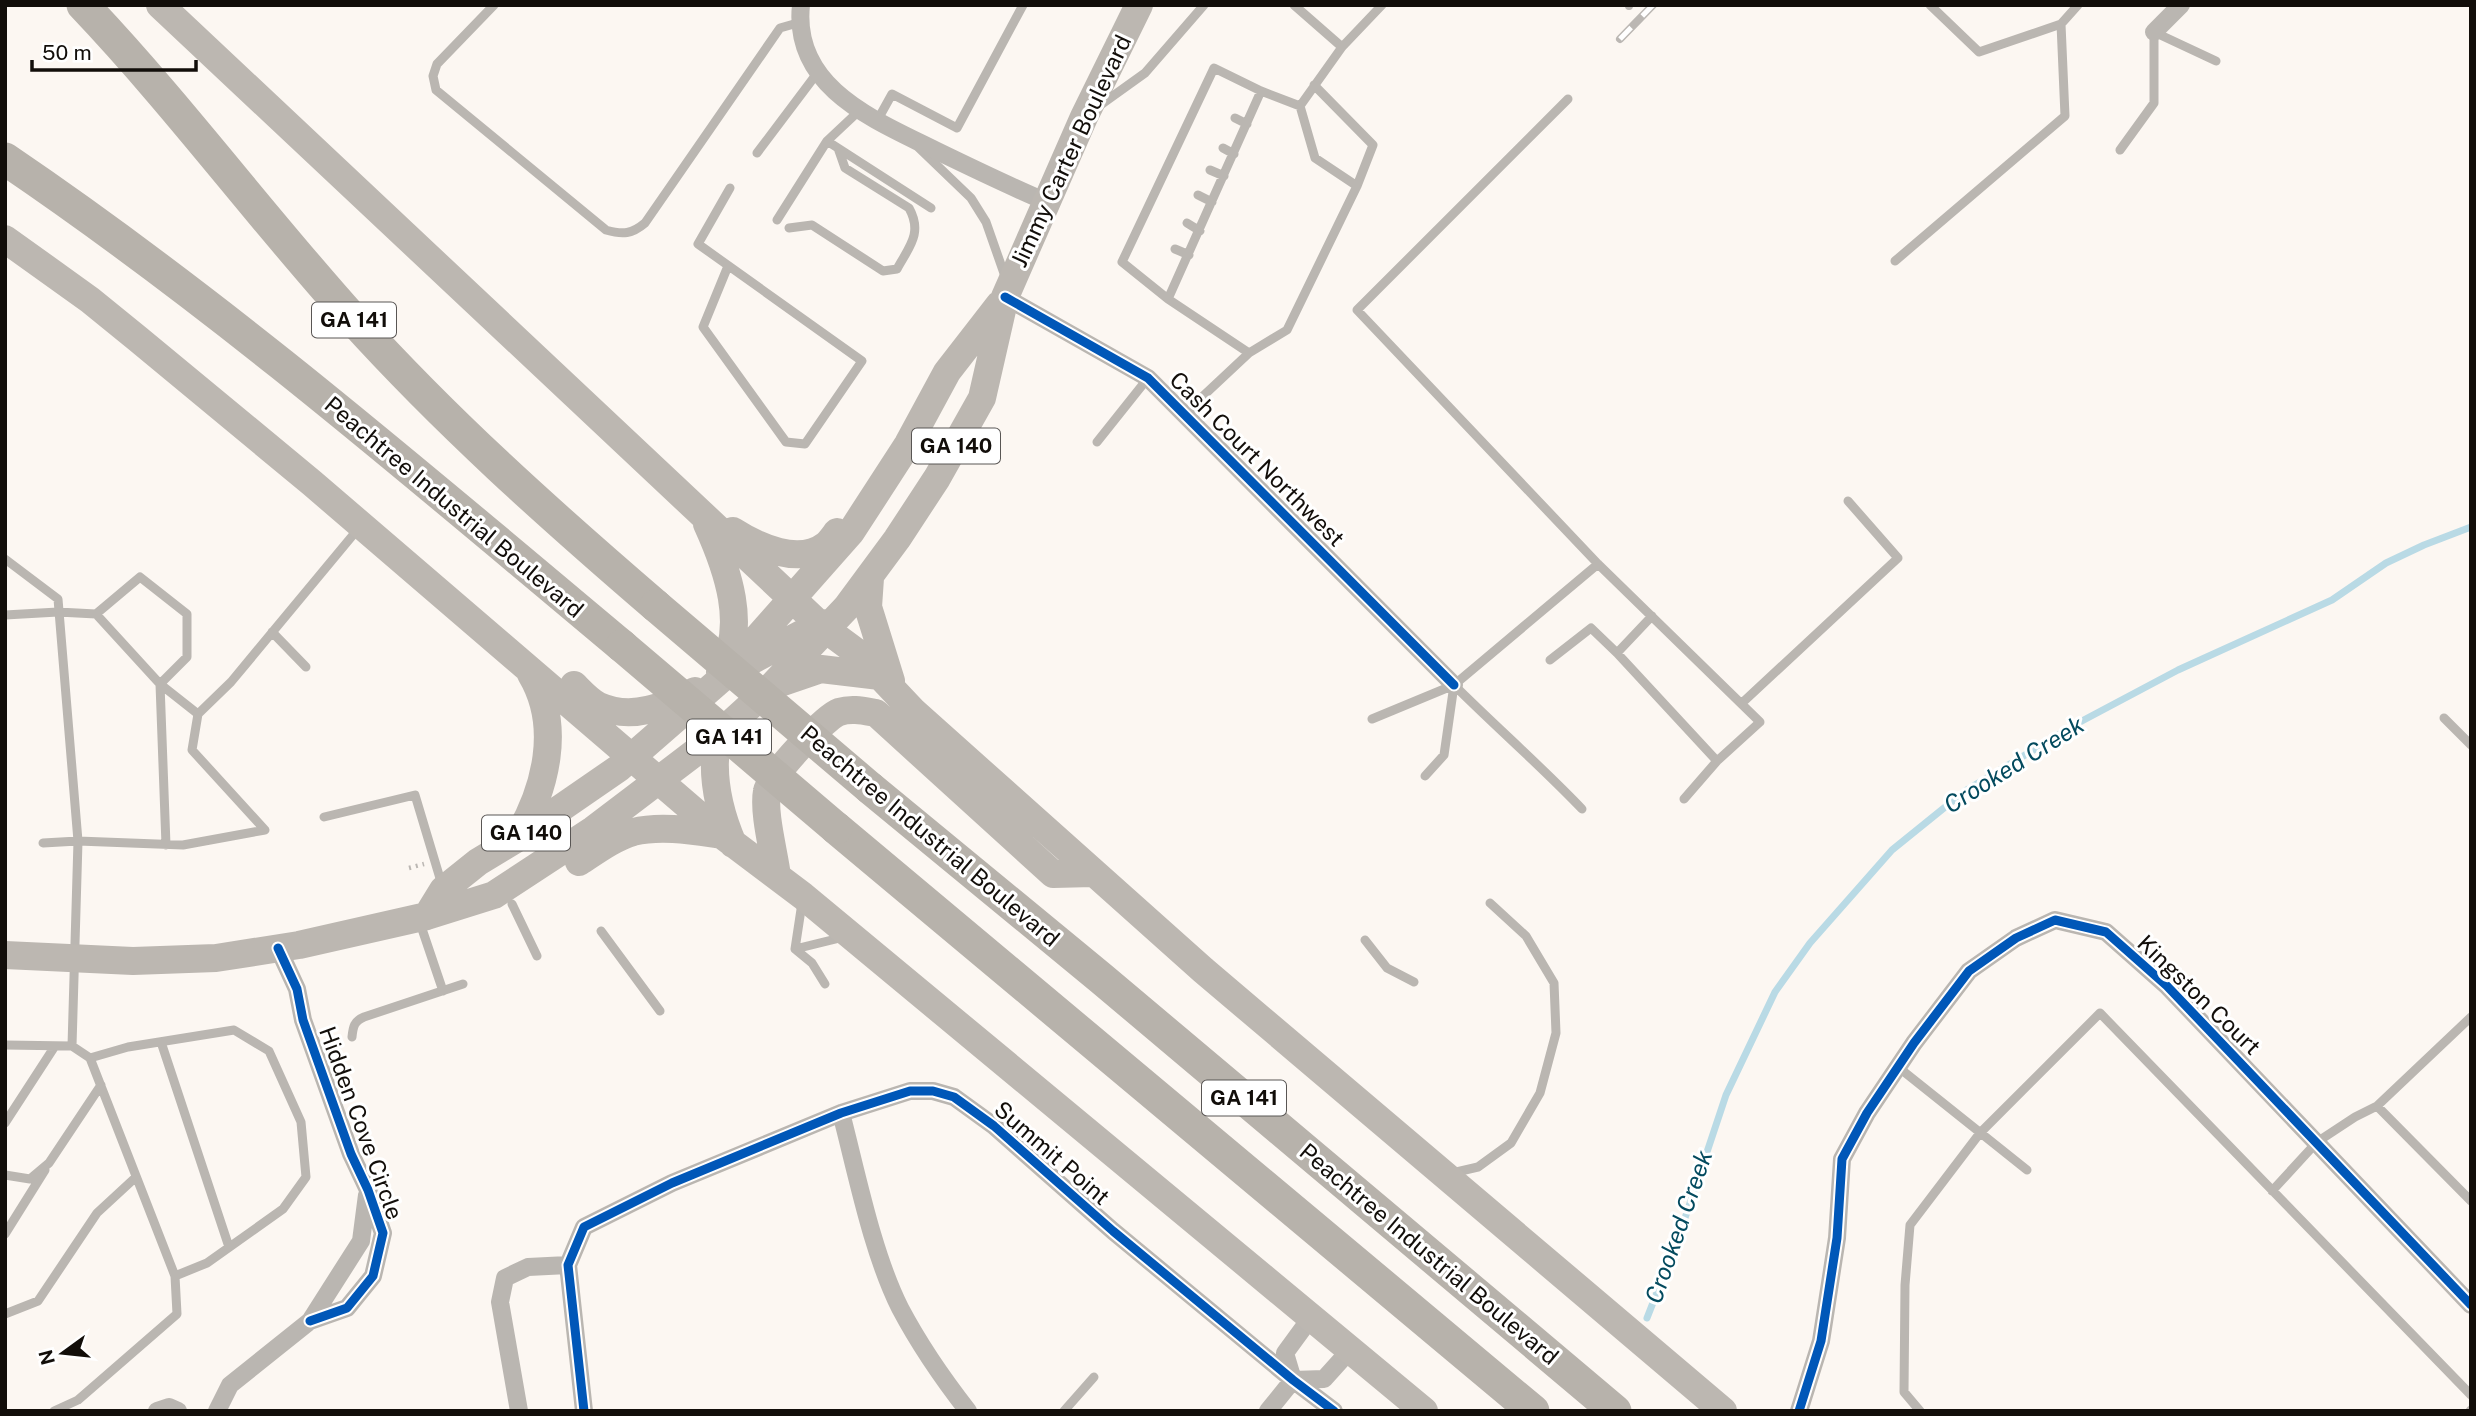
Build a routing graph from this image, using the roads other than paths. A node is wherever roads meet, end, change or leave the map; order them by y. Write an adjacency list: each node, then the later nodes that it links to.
1 (83, 5): 168 (highway, Peachtree Industrial Boulevard / GA 141, bridge)
2 (160, 5): 65 (main road)
3 (494, 5): 12 (lane)
4 (1023, 5): 25 (lane)
5 (1139, 5): 23 (main road, Jimmy Carter Boulevard / GA 140)
6 (1203, 5): 23 (lane)
7 (1294, 5): 15 (lane)
8 (1382, 5): 15 (lane)
9 (1930, 5): 13 (lane)
10 (2078, 5): 13 (lane)
11 (2181, 5): 14 (street)
12 (801, 14): 17 (street)
13 (2061, 24): 54 (lane)
14 (2154, 32): 16 (lane); 31 (lane)
15 (1342, 47): 18 (lane)
16 (2216, 61)
17 (818, 72): 22 (street); 32 (lane)
18 (1314, 85): 21 (lane); 39 (lane)
19 (1261, 91): 21 (lane); 26 (lane); 33 (lane)
20 (1568, 99): 68 (lane)
21 (1300, 106): 39 (lane)
22 (860, 110): 25 (street); 28 (lane)
23 (1084, 117): 42 (main road, Jimmy Carter Boulevard / GA 140)
24 (1235, 118): 26 (lane)
25 (877, 121): 27 (street)
26 (1247, 124): 34 (lane)
27 (905, 135): 42 (street); 56 (lane)
28 (827, 141): 29 (lane); 45 (lane)
29 (838, 148): 44 (lane); 47 (lane)
30 (1223, 148): 34 (lane)
31 (2120, 150)
32 (757, 153)
33 (1173, 154): 35 (lane); 48 (lane)
34 (1234, 154): 38 (lane)
35 (1183, 158)
36 (5, 159): 167 (highway, Peachtree Industrial Boulevard / GA 141, bridge)
37 (1210, 170): 38 (lane)
38 (1224, 176): 43 (lane)
39 (1357, 186): 58 (lane)
40 (730, 188): 55 (lane)
41 (1198, 195): 43 (lane)
42 (1046, 202): 56 (main road, Jimmy Carter Boulevard / GA 140)
43 (1212, 202): 49 (lane)
44 (931, 208)
45 (777, 220)
46 (1187, 223): 49 (lane)
47 (789, 228)
48 (1137, 230): 50 (lane); 57 (lane)
49 (1200, 231): 53 (lane)
50 (1148, 236)
51 (5, 239): 63 (main road)
52 (1175, 249): 53 (lane)
53 (1189, 255): 57 (lane)
54 (1895, 261)
55 (728, 266): 55 (lane)
56 (1007, 292): 59 (main road, Jimmy Carter Boulevard / GA 140); 60 (street, Cash Court Northwest); 69 (main road, Jimmy Carter Boulevard / GA 140)
57 (1168, 299): 58 (lane)
58 (1248, 353): 61 (lane)
59 (947, 372): 65 (main road); 70 (main road, Jimmy Carter Boulevard / GA 140)
60 (1148, 378): 61 (street, Cash Court Northwest); 62 (lane)
61 (1187, 417): 83 (street, Cash Court Northwest)
62 (1097, 442)
63 (312, 483): 66 (main road); 85 (main road)
64 (1848, 501): 86 (lane)
65 (701, 512): 70 (main road); 85 (main road)
66 (361, 525): 76 (lane); 80 (main road)
67 (5, 559): 71 (lane)
68 (1598, 564): 74 (lane); 83 (lane)
69 (870, 578): 75 (main road, Jimmy Carter Boulevard / GA 140); 82 (main road)
70 (793, 599): 75 (main road); 85 (main road, Jimmy Carter Boulevard / GA 140)
71 (58, 612): 72 (lane); 73 (lane); 99 (lane)
72 (96, 614): 81 (lane); 81 (lane)
73 (5, 615)
74 (1652, 616): 77 (lane); 86 (lane)
75 (823, 627): 82 (main road); 84 (main road, Jimmy Carter Boulevard / GA 140); 85 (main road)
76 (272, 632): 79 (lane); 87 (lane)
77 (1617, 653): 78 (lane); 91 (lane)
78 (1550, 660)
79 (306, 667)
80 (527, 669): 92 (main road); 97 (main road)
81 (160, 684): 87 (lane); 101 (lane)
82 (887, 685): 84 (main road); 102 (main road)
83 (1454, 685): 89 (lane); 93 (lane); 95 (lane)
84 (772, 686): 85 (main road)
85 (725, 688): 92 (main road, Jimmy Carter Boulevard / GA 140); 92 (main road, Jimmy Carter Boulevard / GA 140); 92 (main road); 98 (main road)
86 (1742, 703): 91 (lane)
87 (198, 713): 101 (lane)
88 (2444, 718): 90 (lane)
89 (1372, 719)
90 (2471, 745)
91 (1717, 761): 94 (lane)
92 (647, 770): 97 (main road, Jimmy Carter Boulevard / GA 140); 98 (main road); 108 (main road, GA 140)
93 (1425, 776)
94 (1684, 799)
95 (1582, 809)
96 (324, 817): 104 (lane)
97 (516, 839): 104 (main road, Jimmy Carter Boulevard / GA 140)
98 (728, 839): 103 (main road); 107 (main road)
99 (78, 841): 100 (lane); 101 (lane); 116 (lane)
100 (43, 843)
101 (166, 845)
102 (1093, 873): 103 (main road); 139 (main road)
103 (777, 876): 105 (main road)
104 (443, 890): 108 (main road, Jimmy Carter Boulevard / GA 140)
105 (803, 896): 110 (main road); 113 (lane)
106 (1490, 903): 139 (lane)
107 (512, 905): 108 (main road); 115 (lane)
108 (423, 917): 112 (main road, GA 140); 120 (lane)
109 (601, 931): 121 (lane)
110 (850, 937): 113 (lane); 150 (main road)
111 (1365, 940): 117 (lane)
112 (278, 948): 116 (main road, GA 140); 141 (street, Hidden Cove Circle)
113 (795, 949): 119 (lane)
114 (5, 955): 116 (main road, GA 140)
115 (537, 957)
116 (76, 958): 127 (lane)
117 (1414, 982)
118 (463, 984): 120 (lane)
119 (825, 984)
120 (443, 991): 123 (lane)
121 (660, 1011)
122 (2471, 1017): 131 (lane)
123 (352, 1037)
124 (161, 1042): 128 (lane); 145 (lane); 145 (lane)
125 (5, 1045): 126 (lane)
126 (55, 1046): 127 (lane); 133 (lane)
127 (72, 1046): 128 (lane)
128 (90, 1058): 130 (lane)
129 (1898, 1067): 134 (lane); 135 (street, Kingston Court); 170 (street, Kingston Court)
130 (101, 1086): 136 (lane); 140 (lane)
131 (2377, 1106): 135 (lane); 143 (lane)
132 (841, 1113): 146 (street, Summit Point); 154 (street, Summit Point); 162 (street)
133 (5, 1123)
134 (1980, 1133): 137 (lane); 142 (lane); 171 (lane)
135 (2317, 1142): 142 (lane); 148 (street, Kingston Court)
136 (49, 1163): 138 (lane); 144 (lane)
137 (2027, 1170)
138 (5, 1175)
139 (1444, 1175): 169 (main road)
140 (136, 1177): 147 (lane); 149 (lane)
141 (368, 1190): 151 (street, Hidden Cove Circle); 151 (street, Hidden Cove Circle)
142 (2272, 1191): 155 (lane)
143 (2471, 1201)
144 (5, 1234)
145 (229, 1247): 147 (lane)
146 (568, 1265): 160 (street); 161 (street)
147 (175, 1276): 156 (lane)
148 (2471, 1305)
149 (5, 1314)
150 (1312, 1316): 152 (main road); 154 (street)
151 (310, 1321): 159 (street, Hidden Cove Circle)
152 (1351, 1349): 154 (street); 166 (main road)
153 (1094, 1377): 163 (lane)
154 (1293, 1380): 164 (street); 165 (street, Summit Point)
155 (2471, 1395)
156 (54, 1411)
157 (158, 1411): 158 (street)
158 (177, 1411)
159 (217, 1411)
160 (519, 1411)
161 (584, 1411)
162 (968, 1411)
163 (1064, 1411)
164 (1268, 1411)
165 (1334, 1411)
166 (1424, 1411)
167 (1533, 1411)
168 (1615, 1411)
169 (1724, 1411)
170 (1799, 1411)
171 (1920, 1411)

